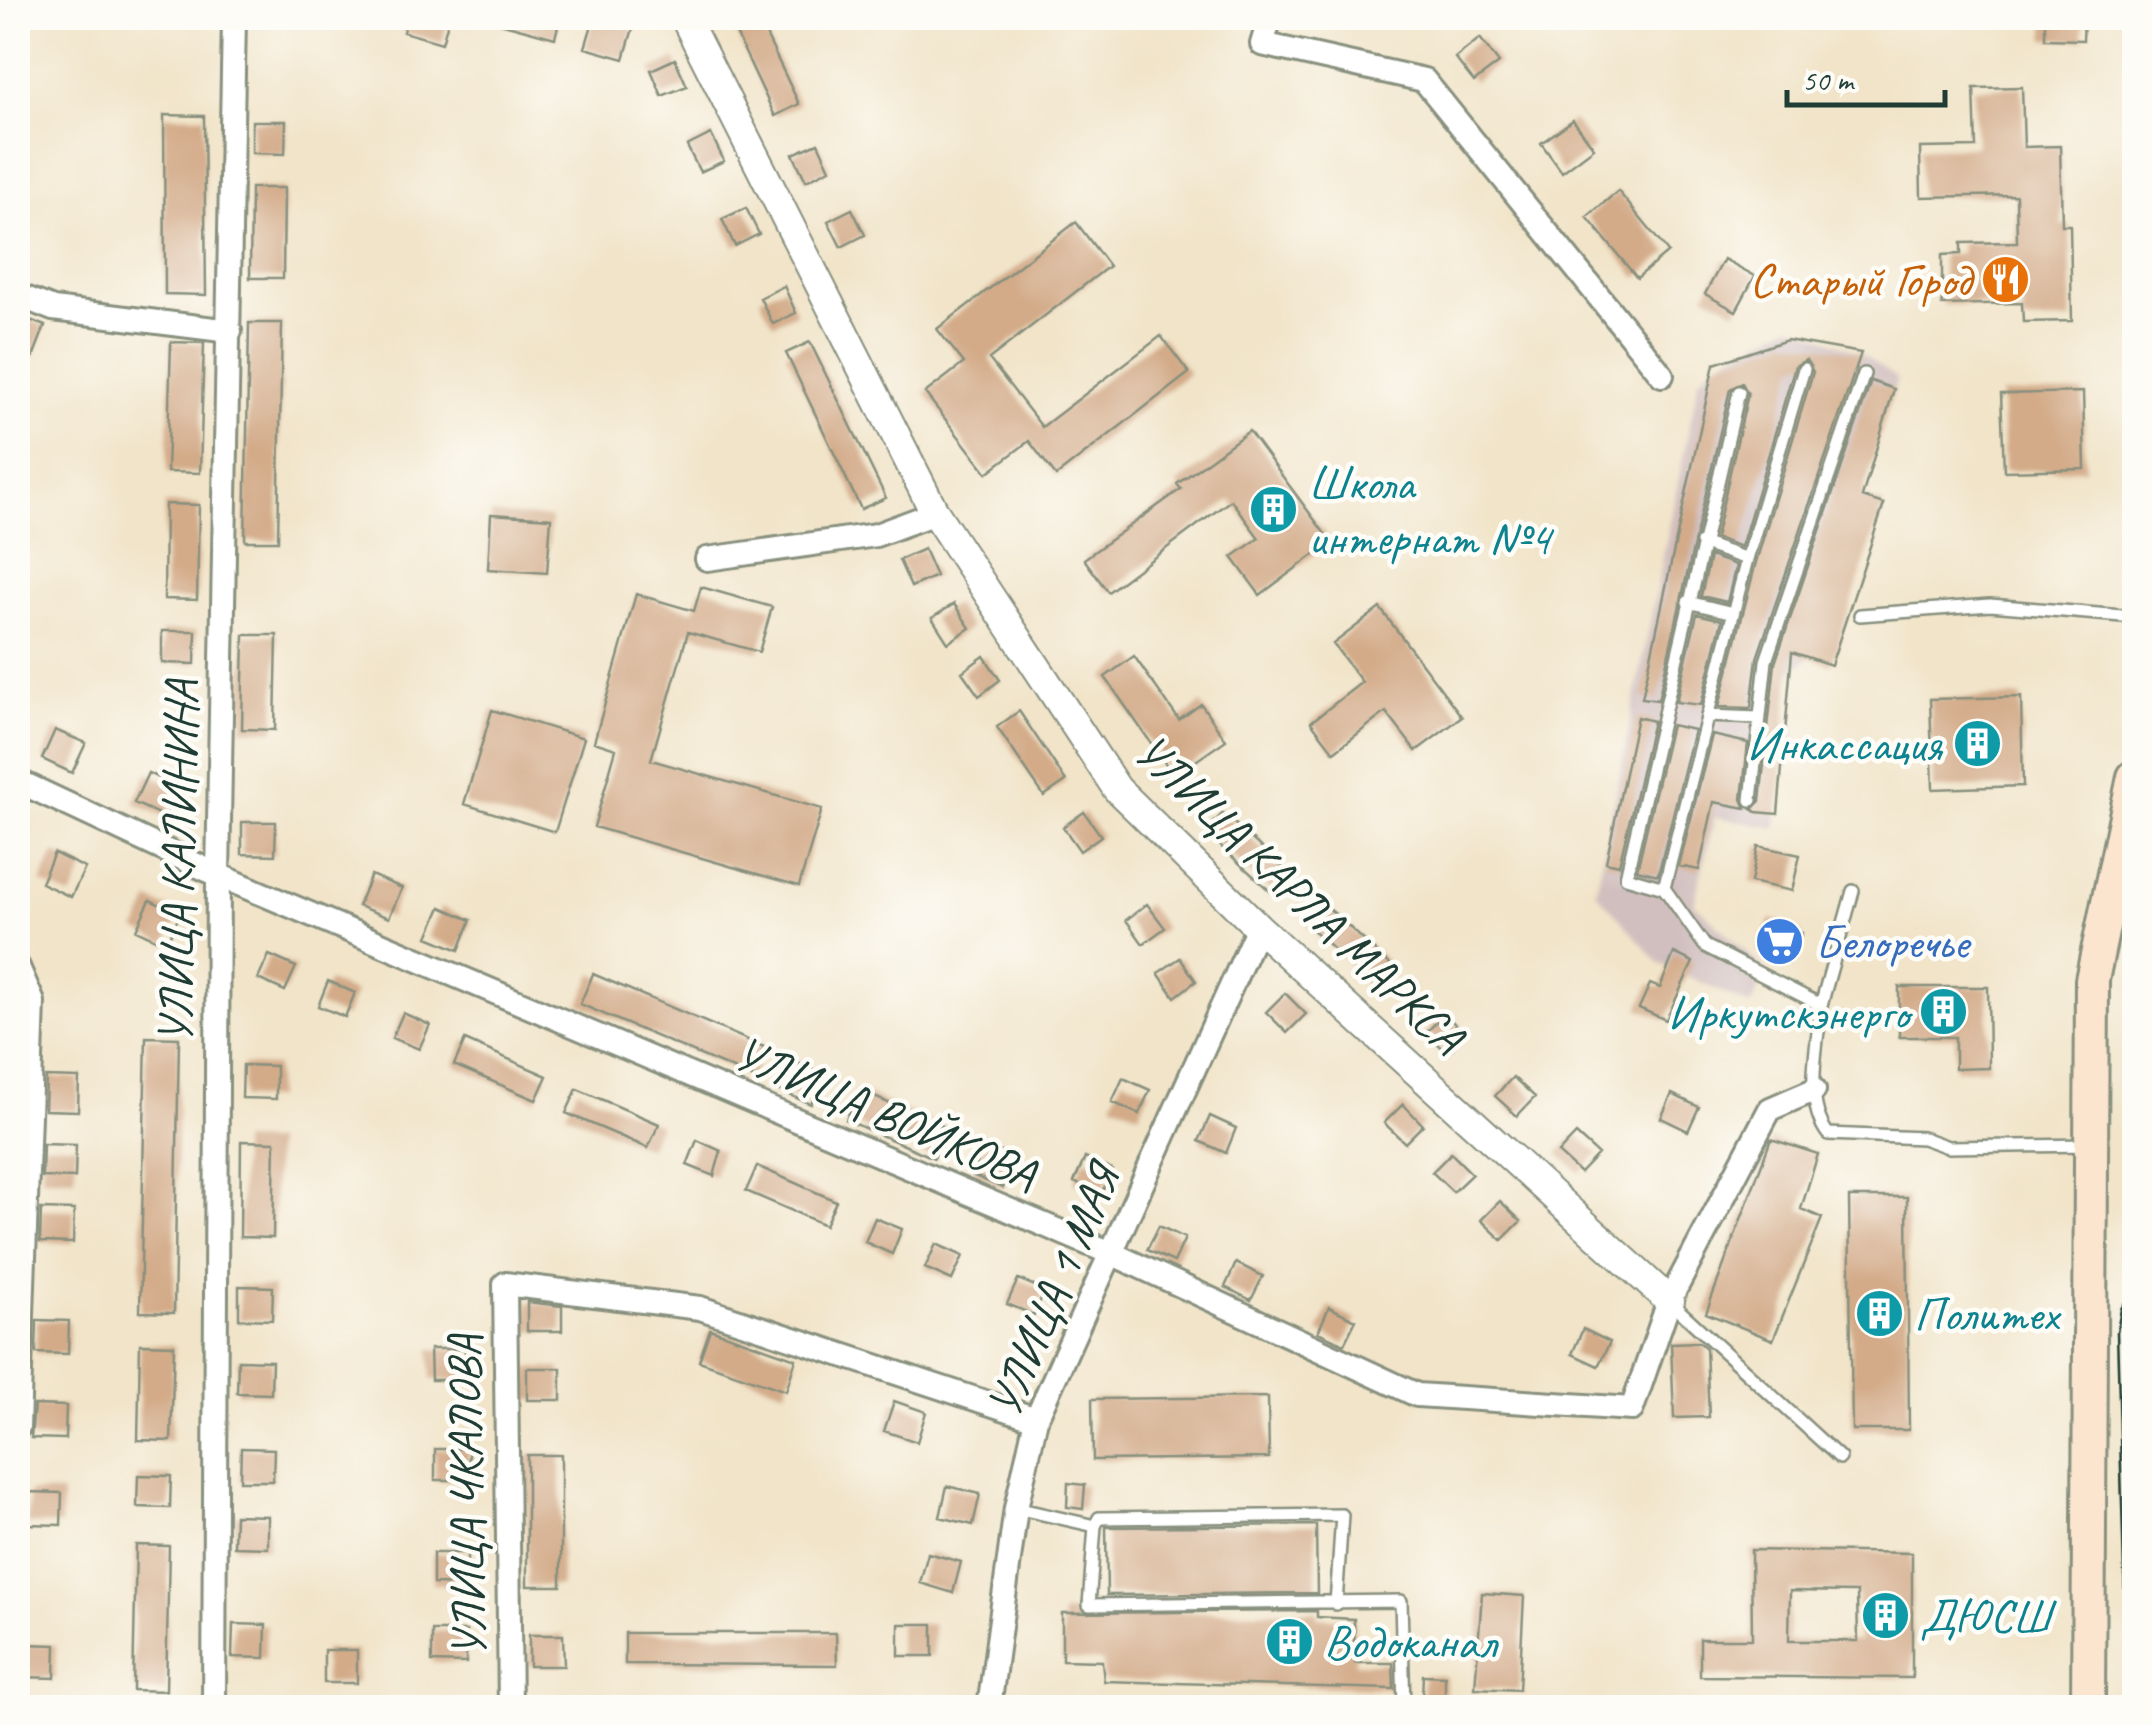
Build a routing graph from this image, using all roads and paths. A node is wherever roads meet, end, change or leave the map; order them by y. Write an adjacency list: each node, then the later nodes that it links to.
1 (234, 18): 5 (street, УЛИЦА КАЛИНИНА)
2 (685, 18): 10 (street, УЛИЦА КАРЛА МАРКСА)
3 (1270, 18): 8 (street)
4 (18, 295): 5 (street)
5 (230, 331): 23 (street, УЛИЦА КАЛИНИНА)
6 (1804, 369): 12 (lane)
7 (1864, 374): 19 (lane)
8 (1662, 375)
9 (1738, 392): 11 (lane)
10 (935, 513): 13 (street); 26 (street, УЛИЦА КАРЛА МАРКСА)
11 (1701, 544): 12 (lane); 14 (lane)
12 (1747, 559): 15 (lane)
13 (706, 560)
14 (1688, 602): 15 (lane); 24 (lane)
15 (1733, 613): 18 (lane)
16 (1860, 615): 17 (lane)
17 (2134, 617)
18 (1707, 716): 19 (lane); 24 (lane)
19 (1760, 718): 22 (lane)
20 (2134, 777): 30 (main road)
21 (18, 781): 23 (street, УЛИЦА ВОЙКОВА)
22 (1751, 800)
23 (218, 875): 31 (street, УЛИЦА ВОЙКОВА); 41 (street, УЛИЦА КАЛИНИНА)
24 (1664, 888): 28 (lane)
25 (1854, 891): 28 (lane)
26 (1258, 927): 31 (street, УЛИЦА 1 МАЯ); 32 (street, УЛИЦА КАРЛА МАРКСА)
27 (18, 966): 34 (street)
28 (1821, 1005): 29 (lane)
29 (1814, 1090): 30 (lane); 32 (street)
30 (2088, 1145): 45 (main road)
31 (1113, 1254): 32 (street, УЛИЦА ВОЙКОВА); 33 (street, УЛИЦА 1 МАЯ)
32 (1669, 1301): 35 (lane)
33 (1036, 1419): 36 (street, УЛИЦА 1 МАЯ); 42 (street, УЛИЦА ЧКАЛОВА)
34 (18, 1427)
35 (1840, 1458)
36 (1016, 1508): 37 (lane); 43 (street, УЛИЦА 1 МАЯ)
37 (1095, 1526): 38 (lane); 38 (lane)
38 (1336, 1604): 44 (lane)
39 (18, 1706): 40 (street)
40 (29, 1708)
41 (214, 1708)
42 (510, 1708)
43 (989, 1708)
44 (1404, 1708)
45 (2088, 1708)

